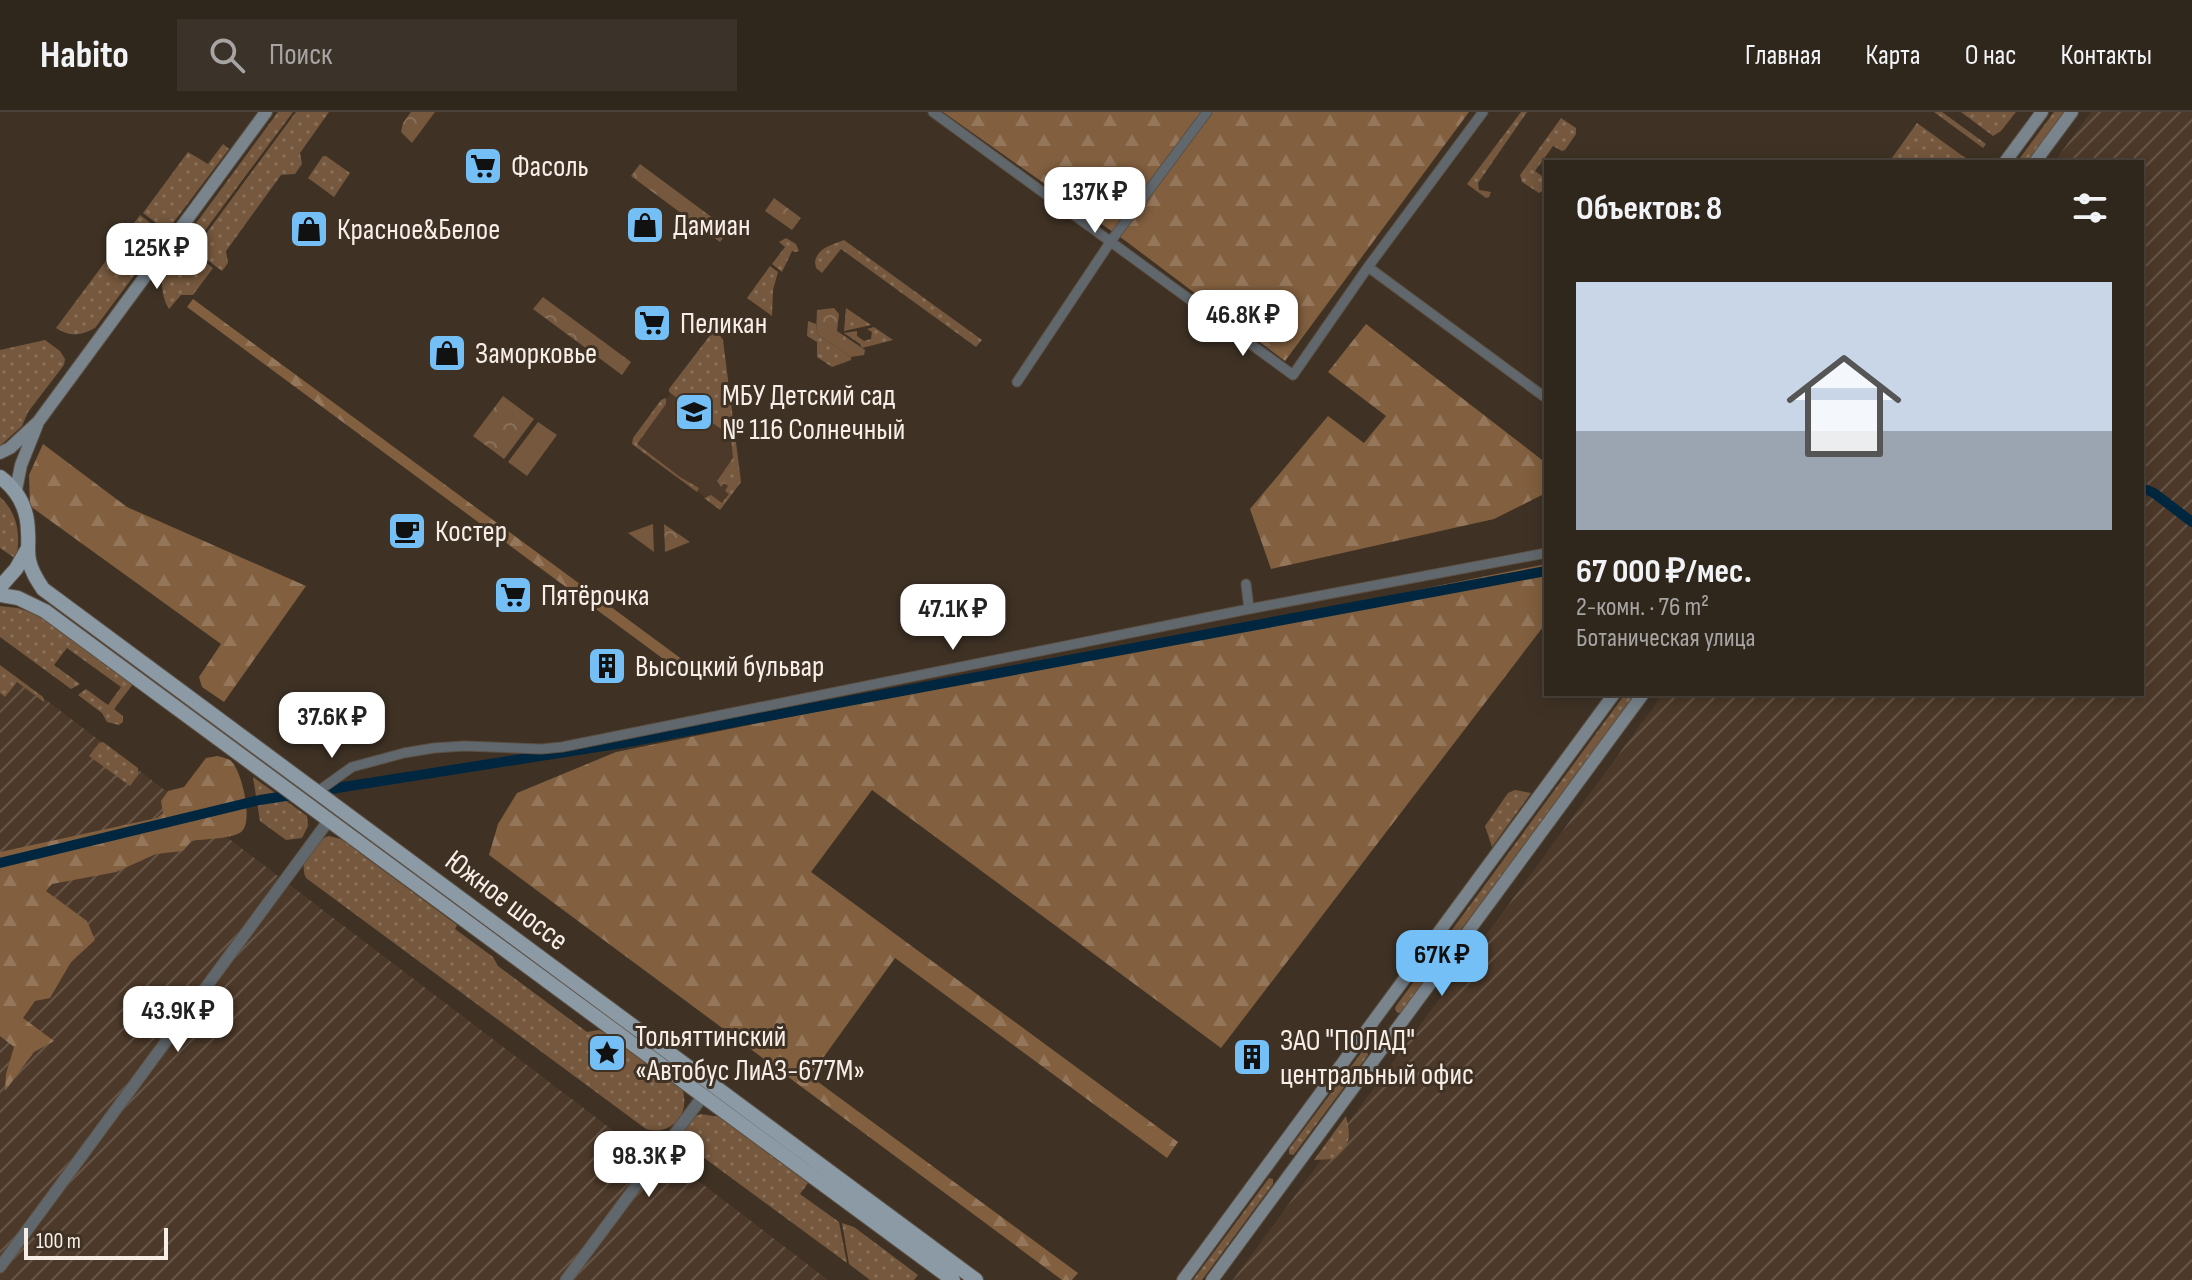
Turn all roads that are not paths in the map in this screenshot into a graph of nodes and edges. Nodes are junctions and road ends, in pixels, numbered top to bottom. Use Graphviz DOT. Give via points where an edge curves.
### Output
graph roads {
  1 [pos="266,112"];
  2 [pos="933,112"];
  3 [pos="1207,112"];
  4 [pos="1483,112"];
  5 [pos="2042,112"];
  6 [pos="2072,112"];
  7 [pos="2006,160"];
  8 [pos="2036,160"];
  9 [pos="1111,241"];
  10 [pos="1368,267"];
  11 [pos="1017,382"];
  12 [pos="1544,397"];
  13 [pos="38,422"];
  14 [pos="0,453"];
  15 [pos="0,477"];
  16 [pos="16,490"];
  17 [pos="28,547"];
  18 [pos="1544,553"];
  19 [pos="1246,584"];
  20 [pos="0,587"];
  21 [pos="0,595"];
  22 [pos="1249,609"];
  23 [pos="1613,696"];
  24 [pos="1642,696"];
  25 [pos="317,792"];
  26 [pos="329,820"];
  27 [pos="1370,1026"];
  28 [pos="1388,1040"];
  29 [pos="703,1096"];
  30 [pos="1274,1156"];
  31 [pos="1293,1170"];
  32 [pos="0,1267"];
  33 [pos="566,1280"];
  34 [pos="953,1280"];
  35 [pos="976,1280"];
  36 [pos="1183,1280"];
  37 [pos="1212,1280"];
  1 -- 13 [label="main road"];
  2 -- 9 [label="street"];
  3 -- 9 [label="street"];
  4 -- 10 [label="street"];
  5 -- 7 [label="main road"];
  6 -- 8 [label="main road"];
  9 -- 10 [label="street" via="1293,375"];
  9 -- 11 [label="street"];
  10 -- 12 [label="street"];
  13 -- 14 [label="main road"];
  13 -- 16 [label="main road"];
  15 -- 16 [label="main road"];
  16 -- 17 [label="main road, Южное шоссе" via="27,518"];
  17 -- 20 [label="main road"];
  17 -- 25 [label="main road, Южное шоссе" via="31,568 43,589"];
  18 -- 22 [label="street"];
  19 -- 22 [label="street"];
  21 -- 26 [label="main road, Южное шоссе" via="45,611"];
  22 -- 25 [label="street" via="562,747 464,746 404,753 352,767"];
  23 -- 27 [label="main road"];
  24 -- 28 [label="main road"];
  25 -- 35 [label="main road, Южное шоссе"];
  26 -- 29 [label="main road, Южное шоссе"];
  26 -- 32 [label="street"];
  27 -- 28 [label="main road"];
  27 -- 30 [label="main road"];
  28 -- 31 [label="main road"];
  29 -- 33 [label="street"];
  29 -- 34 [label="main road, Южное шоссе"];
  30 -- 31 [label="main road"];
  30 -- 36 [label="main road"];
  31 -- 37 [label="main road"];
}
